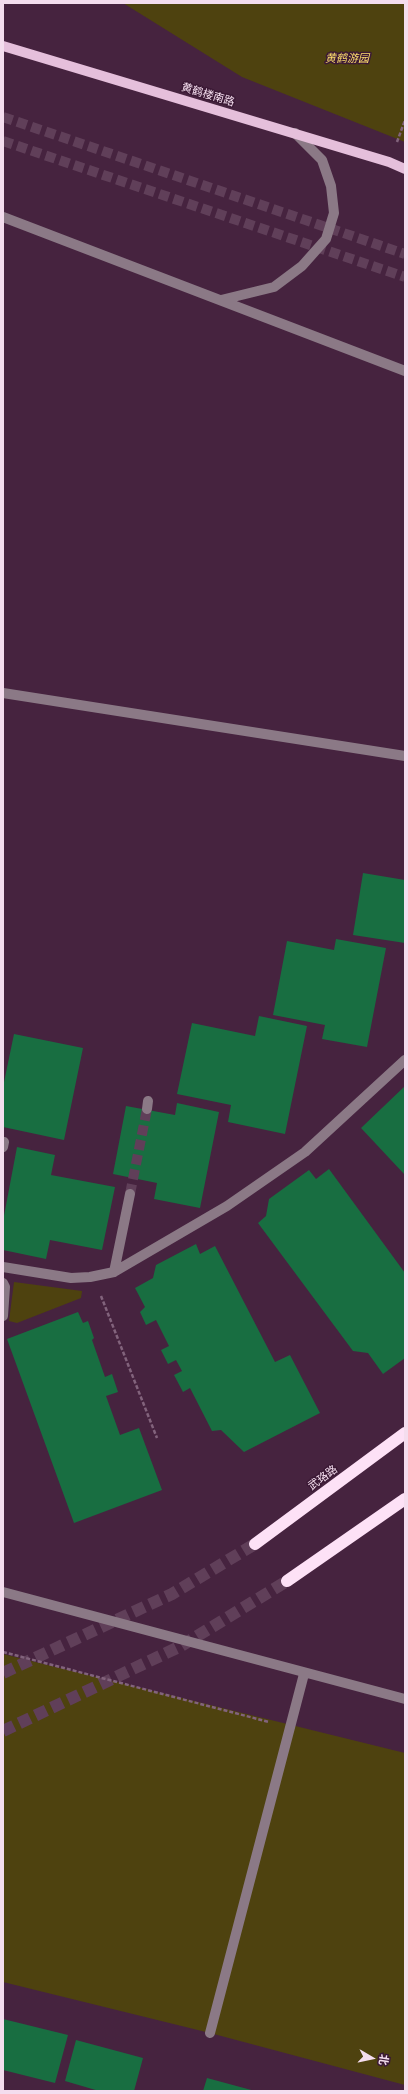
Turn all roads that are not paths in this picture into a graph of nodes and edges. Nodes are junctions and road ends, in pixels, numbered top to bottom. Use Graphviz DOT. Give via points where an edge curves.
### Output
graph roads {
  1 [pos="3,46"];
  2 [pos="295,134"];
  3 [pos="405,169"];
  4 [pos="3,217"];
  5 [pos="221,300"];
  6 [pos="405,371"];
  7 [pos="3,693"];
  8 [pos="405,756"];
  9 [pos="405,1060"];
  10 [pos="130,1194"];
  11 [pos="3,1266"];
  12 [pos="114,1272"];
  13 [pos="3,1283"];
  14 [pos="3,1316"];
  15 [pos="405,1433"];
  16 [pos="405,1499"];
  17 [pos="255,1544"];
  18 [pos="287,1581"];
  19 [pos="3,1592"];
  20 [pos="304,1674"];
  21 [pos="405,1699"];
  22 [pos="210,2033"];
  1 -- 2 [label="main road, 黄鹤楼南路"];
  2 -- 3 [label="main road, 黄鹤楼南路"];
  2 -- 5 [label="street" via="322,160 331,186 334,213 326,239 302,266 274,287"];
  4 -- 5 [label="street"];
  5 -- 6 [label="street"];
  7 -- 8 [label="street"];
  9 -- 12 [label="street" via="304,1152 227,1206"];
  10 -- 12 [label="street"];
  11 -- 12 [label="street" via="71,1278"];
  13 -- 14 [label="street"];
  15 -- 17 [label="highway, 武珞路"];
  16 -- 18 [label="highway"];
  19 -- 20 [label="street"];
  20 -- 21 [label="street"];
  20 -- 22 [label="street"];
}
